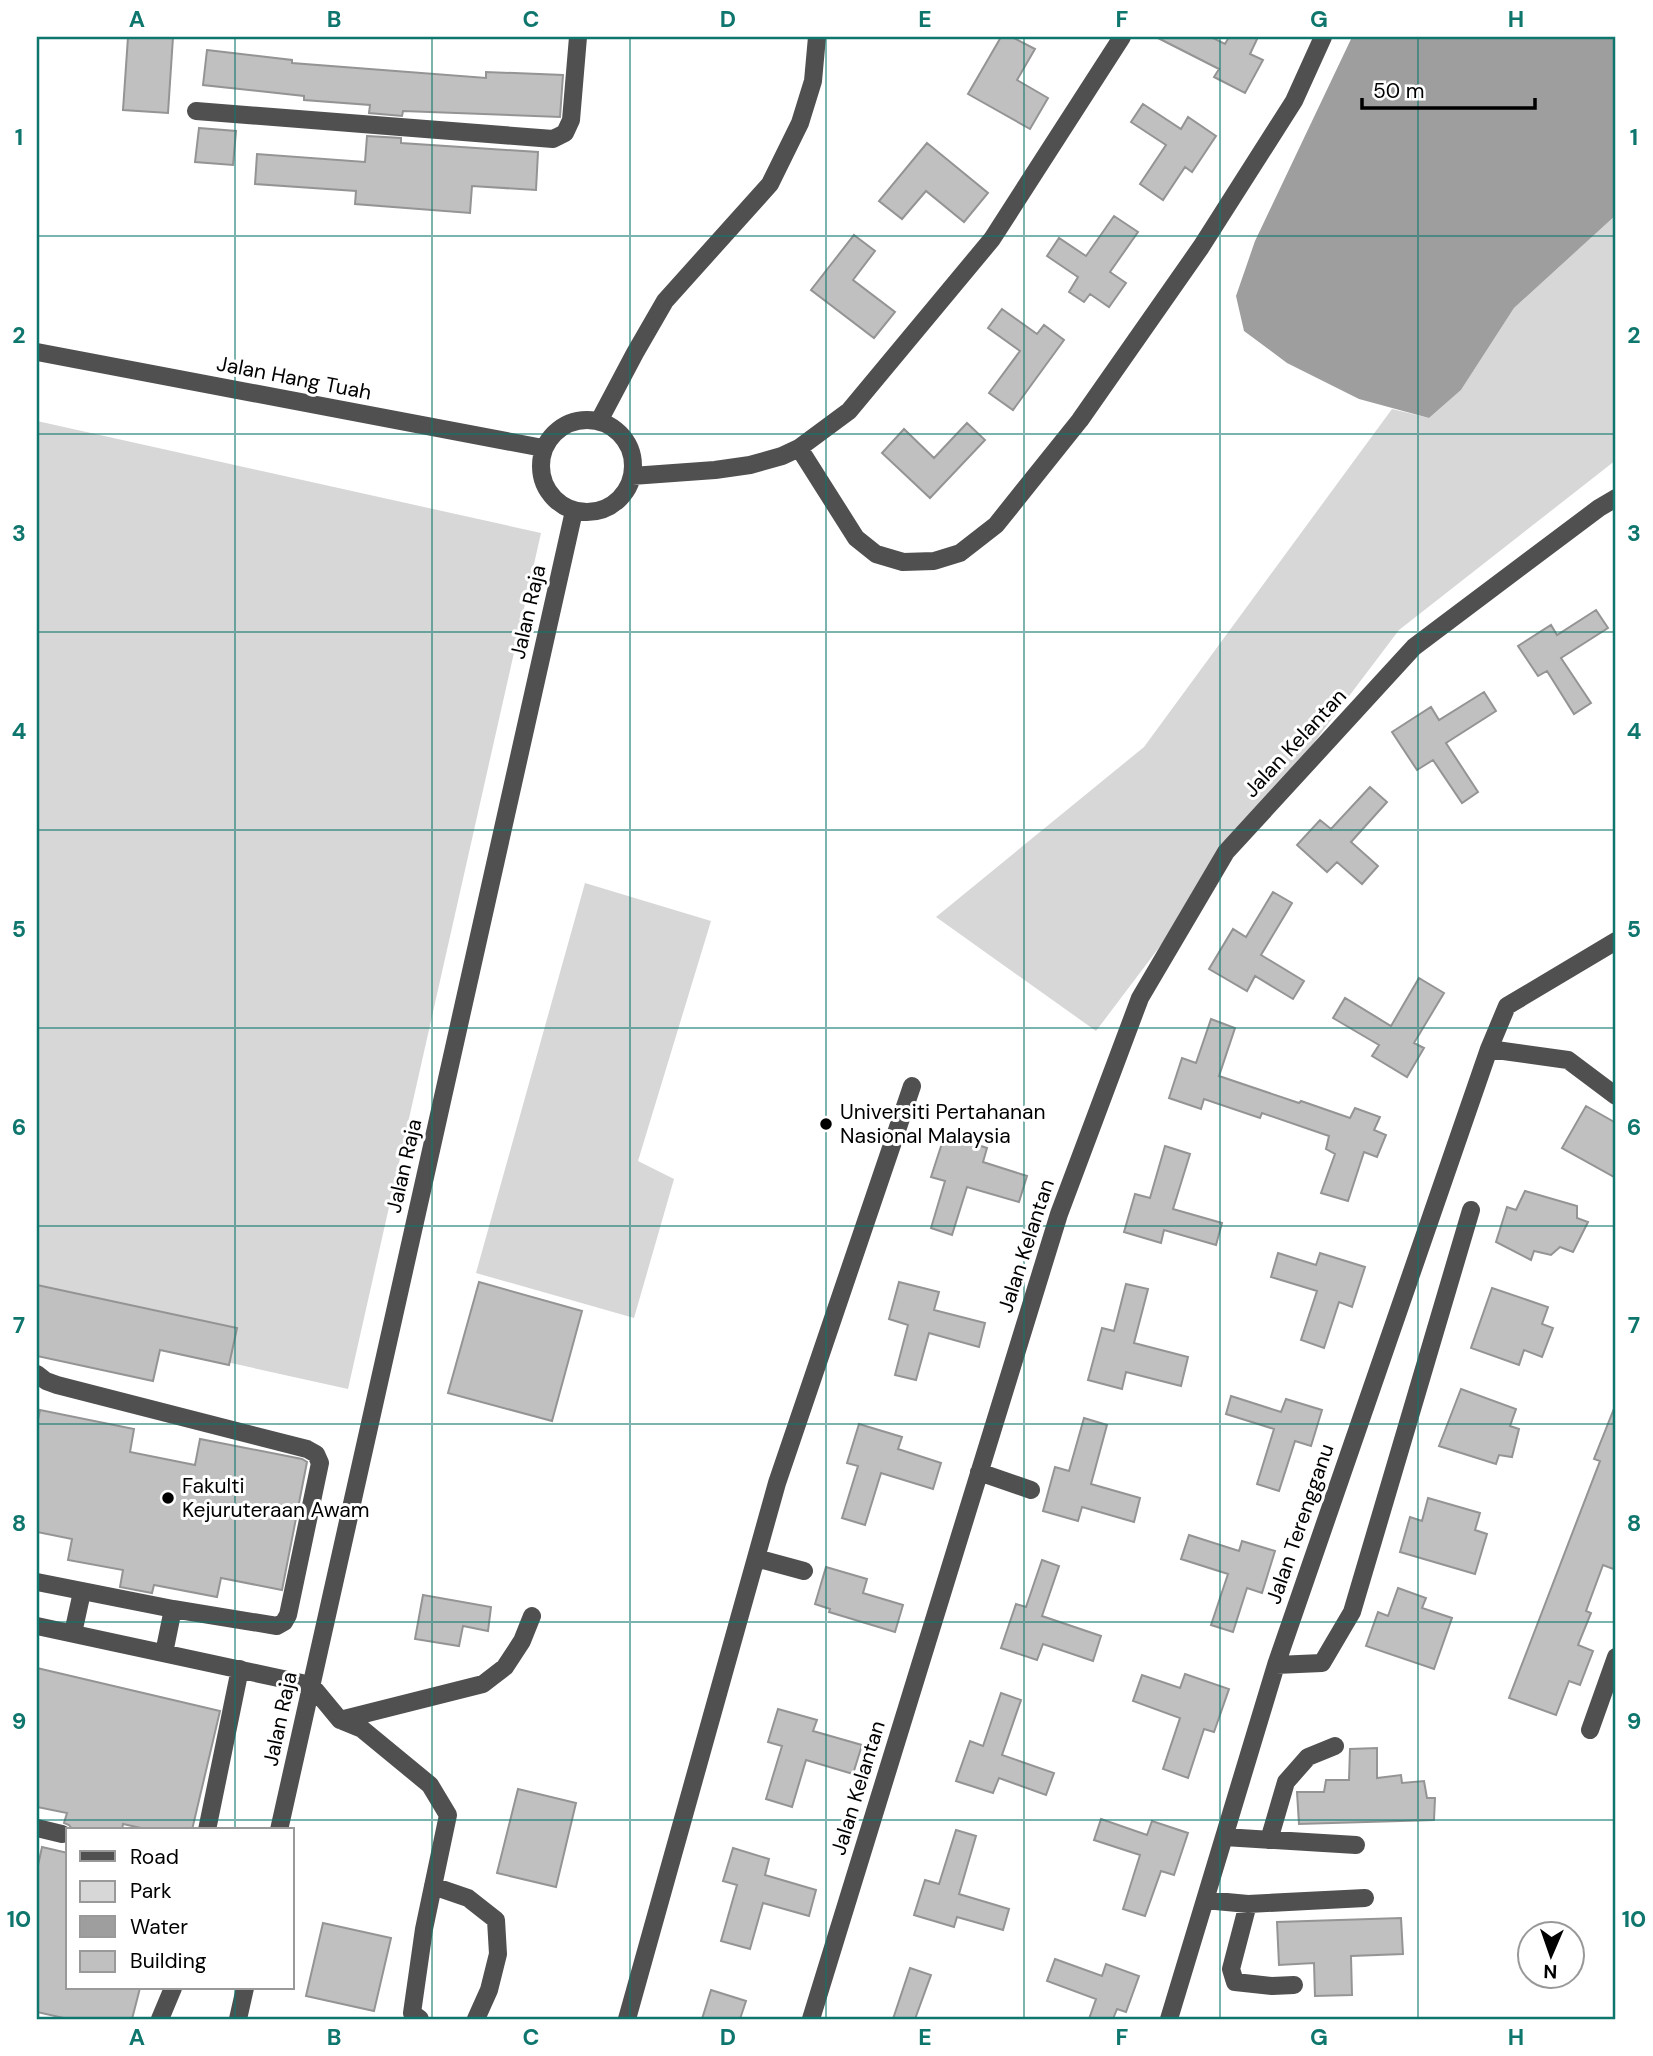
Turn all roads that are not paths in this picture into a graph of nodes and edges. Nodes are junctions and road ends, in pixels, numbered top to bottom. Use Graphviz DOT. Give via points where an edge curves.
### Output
graph roads {
  1 [pos="578,37"];
  2 [pos="817,37"];
  3 [pos="1122,37"];
  4 [pos="1323,37"];
  5 [pos="196,111"];
  6 [pos="37,352"];
  7 [pos="599,421"];
  8 [pos="799,448"];
  9 [pos="543,449"];
  10 [pos="632,476"];
  11 [pos="1616,498"];
  12 [pos="574,511"];
  13 [pos="1616,941"];
  14 [pos="1489,1049"];
  15 [pos="912,1086"];
  16 [pos="1616,1096"];
  17 [pos="1471,1210"];
  18 [pos="37,1374"];
  19 [pos="979,1472"];
  20 [pos="1031,1490"];
  21 [pos="756,1558"];
  22 [pos="804,1571"];
  23 [pos="37,1582"];
  24 [pos="82,1592"];
  25 [pos="173,1609"];
  26 [pos="532,1616"];
  27 [pos="37,1626"];
  28 [pos="73,1633"];
  29 [pos="163,1653"];
  30 [pos="1616,1657"];
  31 [pos="1276,1665"];
  32 [pos="240,1669"];
  33 [pos="311,1685"];
  34 [pos="340,1720"];
  35 [pos="1590,1730"];
  36 [pos="1335,1746"];
  37 [pos="37,1828"];
  38 [pos="207,1828"];
  39 [pos="279,1828"];
  40 [pos="62,1834"];
  41 [pos="1224,1837"];
  42 [pos="1269,1840"];
  43 [pos="1356,1845"];
  44 [pos="433,1886"];
  45 [pos="1364,1898"];
  46 [pos="1205,1900"];
  47 [pos="1248,1904"];
  48 [pos="1294,1984"];
  49 [pos="172,1990"];
  50 [pos="245,1990"];
  51 [pos="160,2019"];
  52 [pos="238,2019"];
  53 [pos="420,2019"];
  54 [pos="475,2019"];
  55 [pos="627,2019"];
  56 [pos="811,2019"];
  57 [pos="1170,2019"];
  1 -- 5 [label="street" via="571,120 565,134 553,139"];
  2 -- 7 [label="street" via="813,81 800,122 769,184 665,301"];
  3 -- 8 [label="street" via="992,239 849,411"];
  4 -- 8 [label="street" via="1294,101 1201,247 1080,420 996,525 960,553 934,561 903,562 876,554 856,538"];
  6 -- 9 [label="street, Jalan Hang Tuah"];
  7 -- 9 [label="street" via="566,425 552,434"];
  7 -- 10 [label="street" via="626,442"];
  8 -- 10 [label="street" via="750,465"];
  9 -- 12 [label="street" via="541,479 548,493"];
  10 -- 12 [label="street" via="617,502 589,513"];
  11 -- 19 [label="street, Jalan Kelantan" via="1414,647 1226,852 1140,998 1059,1214"];
  12 -- 33 [label="street, Jalan Raja"];
  13 -- 14 [label="street, Jalan Terengganu" via="1507,1006"];
  14 -- 16 [label="street" via="1569,1060"];
  14 -- 31 [label="street, Jalan Terengganu"];
  15 -- 21 [label="street" via="777,1483"];
  17 -- 31 [label="street" via="1352,1612 1322,1663"];
  18 -- 25 [label="street" via="57,1385 316,1454 320,1463 284,1622 277,1626"];
  19 -- 20 [label="street"];
  19 -- 56 [label="street, Jalan Kelantan"];
  21 -- 22 [label="street"];
  21 -- 55 [label="street"];
  23 -- 24 [label="street"];
  24 -- 25 [label="street"];
  24 -- 28 [label="street"];
  25 -- 29 [label="street"];
  26 -- 34 [label="street" via="505,1667 483,1684"];
  27 -- 28 [label="street"];
  28 -- 29 [label="street"];
  29 -- 32 [label="street"];
  30 -- 35 [label="street"];
  31 -- 41 [label="street, Jalan Terengganu"];
  32 -- 33 [label="street"];
  32 -- 38 [label="street"];
  33 -- 34 [label="street"];
  33 -- 39 [label="street, Jalan Raja"];
  34 -- 44 [label="street" via="362,1729 430,1785 448,1815"];
  36 -- 42 [label="street" via="1308,1757 1286,1782"];
  37 -- 40 [label="street"];
  41 -- 42 [label="street"];
  41 -- 46 [label="street, Jalan Terengganu"];
  42 -- 43 [label="street"];
  44 -- 53 [label="street" via="412,2013"];
  44 -- 54 [label="street" via="468,1898 496,1920 498,1954 489,1990"];
  45 -- 47 [label="street"];
  46 -- 47 [label="street"];
  46 -- 57 [label="street, Jalan Terengganu"];
  47 -- 48 [label="street" via="1231,1969 1235,1982"];
  49 -- 51 [label="street"];
  50 -- 52 [label="street"];
}
